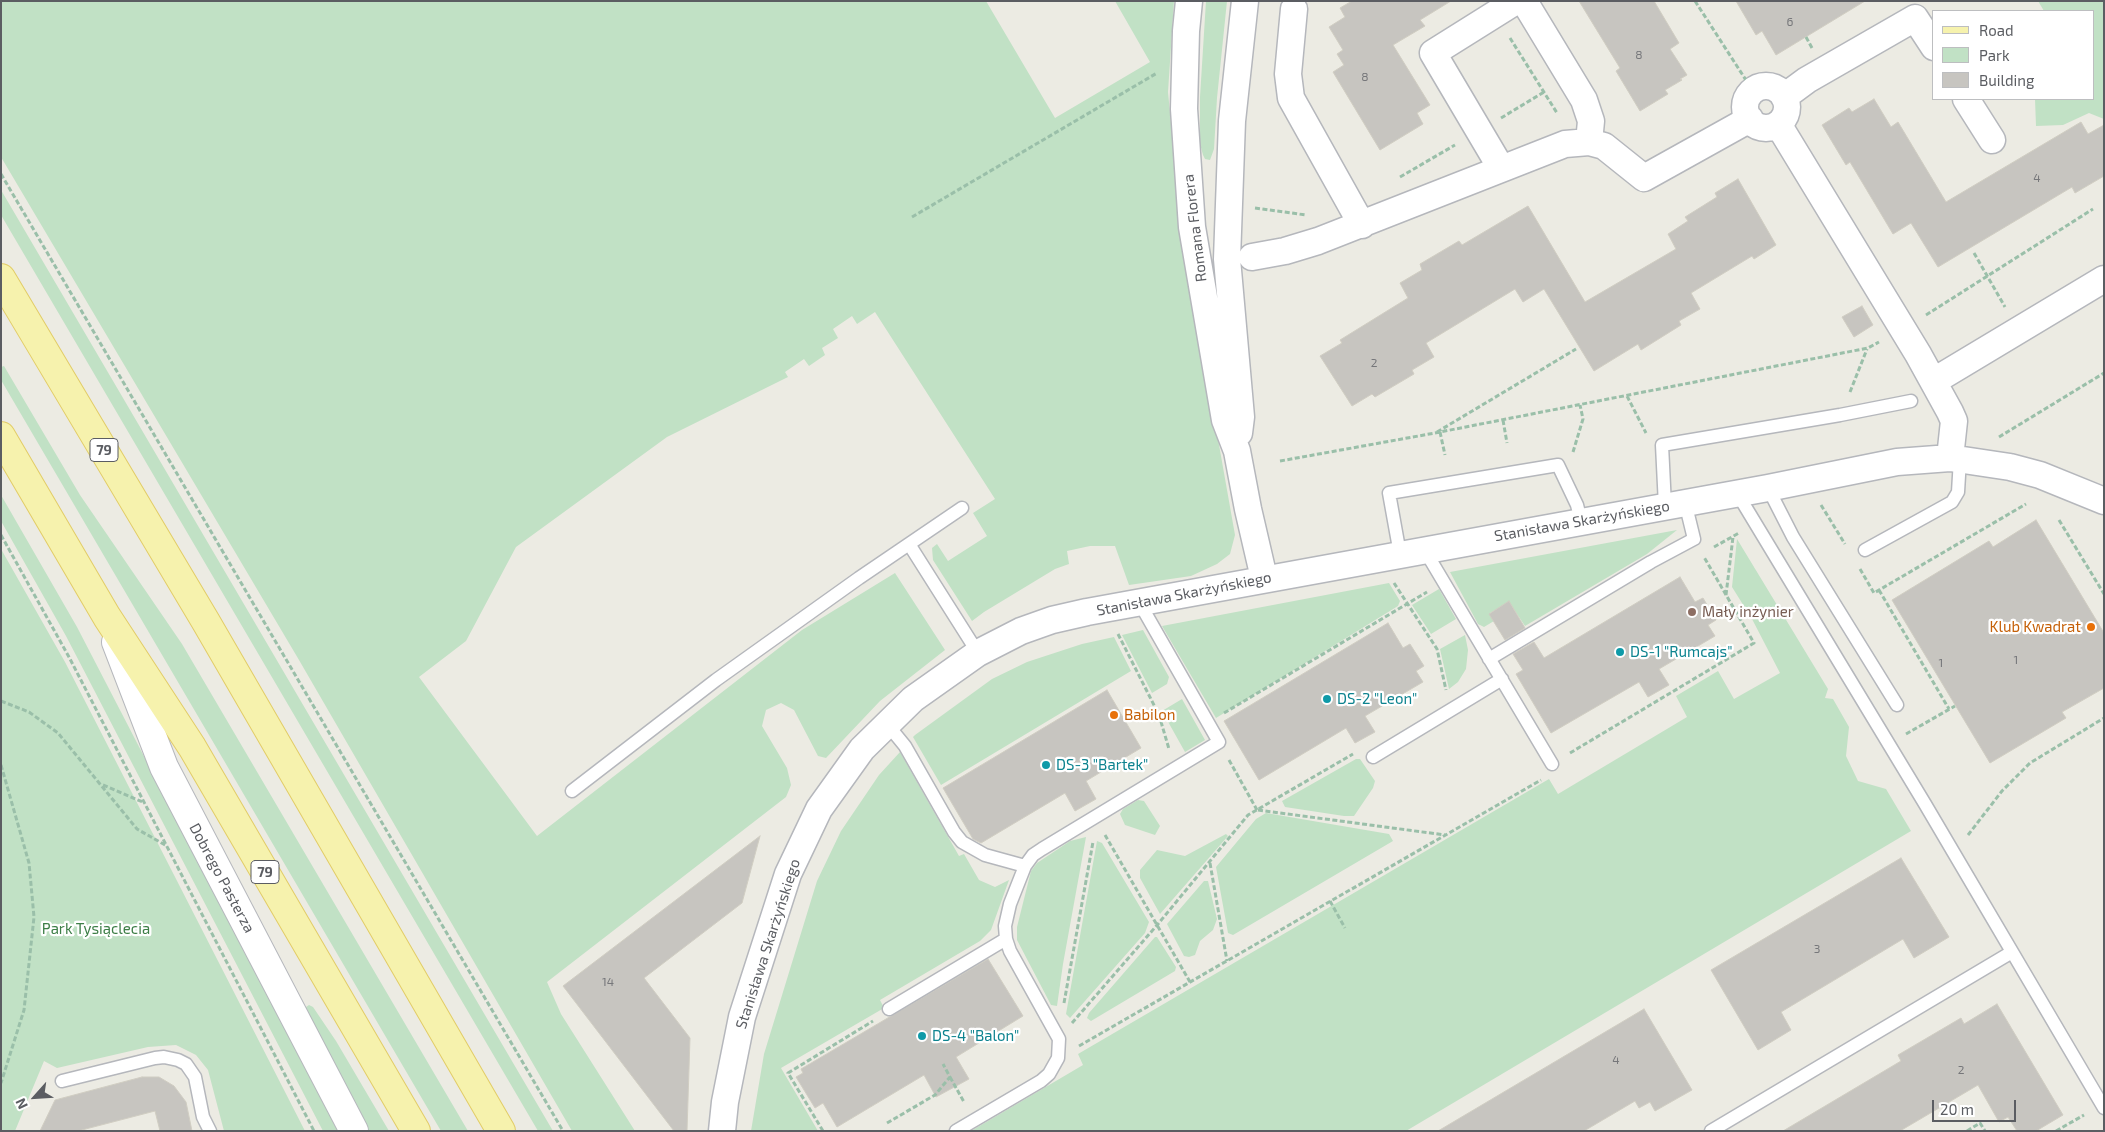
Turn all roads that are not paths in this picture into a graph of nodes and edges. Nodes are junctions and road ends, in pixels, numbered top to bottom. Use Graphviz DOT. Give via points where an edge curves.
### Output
graph roads {
  1 [pos="1189,1"];
  2 [pos="1245,1"];
  3 [pos="1524,1"];
  4 [pos="1506,8"];
  5 [pos="1294,9"];
  6 [pos="1932,45"];
  7 [pos="1784,97"];
  8 [pos="1967,100"];
  9 [pos="1750,119"];
  10 [pos="1778,124"];
  11 [pos="1992,140"];
  12 [pos="1582,142"];
  13 [pos="1501,168"];
  14 [pos="1357,215"];
  15 [pos="1220,259"];
  16 [pos="1,278"];
  17 [pos="2104,278"];
  18 [pos="1934,381"];
  19 [pos="1911,401"];
  20 [pos="1,436"];
  21 [pos="1955,459"];
  22 [pos="1768,488"];
  23 [pos="1737,493"];
  24 [pos="2104,501"];
  25 [pos="1675,504"];
  26 [pos="962,508"];
  27 [pos="1580,521"];
  28 [pos="909,544"];
  29 [pos="1865,550"];
  30 [pos="1412,552"];
  31 [pos="1264,578"];
  32 [pos="1140,602"];
  33 [pos="107,617"];
  34 [pos="978,653"];
  35 [pos="1489,659"];
  36 [pos="1502,679"];
  37 [pos="1897,705"];
  38 [pos="886,724"];
  39 [pos="1373,757"];
  40 [pos="1552,764"];
  41 [pos="572,792"];
  42 [pos="1025,866"];
  43 [pos="1006,939"];
  44 [pos="2012,952"];
  45 [pos="889,1009"];
  46 [pos="62,1081"];
  47 [pos="2102,1106"];
  48 [pos="210,1131"];
  49 [pos="354,1131"];
  50 [pos="416,1131"];
  51 [pos="501,1131"];
  52 [pos="722,1131"];
  53 [pos="956,1131"];
  54 [pos="1711,1131"];
  1 -- 15 [label="street, Romana Florera" via="1184,108 1192,227"];
  2 -- 15 [label="street, Romana Florera"];
  3 -- 12 [label="street" via="1584,100 1591,121"];
  4 -- 13 [label="street" via="1433,53"];
  5 -- 14 [label="street" via="1288,74 1290,98"];
  6 -- 7 [label="street" via="1915,18 1807,80"];
  7 -- 9 [label="street" via="1777,89 1767,86 1753,91 1746,104"];
  7 -- 10 [label="street" via="1786,112"];
  8 -- 11 [label="street"];
  9 -- 10 [label="street" via="1762,128"];
  9 -- 12 [label="street" via="1644,178 1604,146"];
  10 -- 18 [label="street"];
  12 -- 13 [label="street" via="1565,144"];
  13 -- 14 [label="street"];
  14 -- 15 [label="street" via="1301,246"];
  15 -- 31 [label="street, Romana Florera" via="1241,417 1237,451"];
  16 -- 51 [label="main road, 79" via="206,622"];
  17 -- 18 [label="street"];
  18 -- 21 [label="street" via="1954,421"];
  19 -- 25 [label="lane" via="1662,445"];
  20 -- 33 [label="main road, 79"];
  21 -- 22 [label="street, Stanisława Skarżyńskiego" via="1897,462"];
  21 -- 24 [label="street, Stanisława Skarżyńskiego" via="2040,474"];
  21 -- 29 [label="lane" via="1958,492 1952,502"];
  22 -- 23 [label="street, Stanisława Skarżyńskiego"];
  22 -- 37 [label="lane" via="1794,537"];
  23 -- 25 [label="street, Stanisława Skarżyńskiego"];
  23 -- 44 [label="lane"];
  25 -- 27 [label="street, Stanisława Skarżyńskiego"];
  25 -- 35 [label="lane" via="1694,539"];
  26 -- 28 [label="lane"];
  27 -- 30 [label="street, Stanisława Skarżyńskiego"];
  27 -- 30 [label="lane" via="1577,505 1558,465 1389,493"];
  28 -- 34 [label="lane"];
  28 -- 41 [label="lane" via="716,680"];
  30 -- 31 [label="street, Stanisława Skarżyńskiego"];
  30 -- 35 [label="lane" via="1445,582"];
  31 -- 32 [label="street, Stanisława Skarżyńskiego"];
  32 -- 34 [label="street, Stanisława Skarżyńskiego" via="1052,620 1021,631"];
  32 -- 42 [label="lane" via="1219,742 1042,849"];
  33 -- 49 [label="street, Dobrego Pasterza" via="164,767"];
  33 -- 50 [label="main road, 79" via="192,748"];
  34 -- 38 [label="street, Stanisława Skarżyńskiego" via="913,699"];
  35 -- 36 [label="lane"];
  36 -- 39 [label="lane"];
  36 -- 40 [label="lane"];
  38 -- 42 [label="lane" via="905,746 962,842 985,855"];
  38 -- 52 [label="street, Stanisława Skarżyńskiego" via="862,749 818,808 788,874 742,1017"];
  42 -- 43 [label="lane" via="1010,904"];
  43 -- 45 [label="lane"];
  43 -- 53 [label="lane" via="1058,1039 1058,1058 1041,1081"];
  44 -- 47 [label="lane"];
  44 -- 54 [label="lane"];
  46 -- 48 [label="lane" via="155,1058 178,1060 186,1064 195,1077 203,1117"];
}
